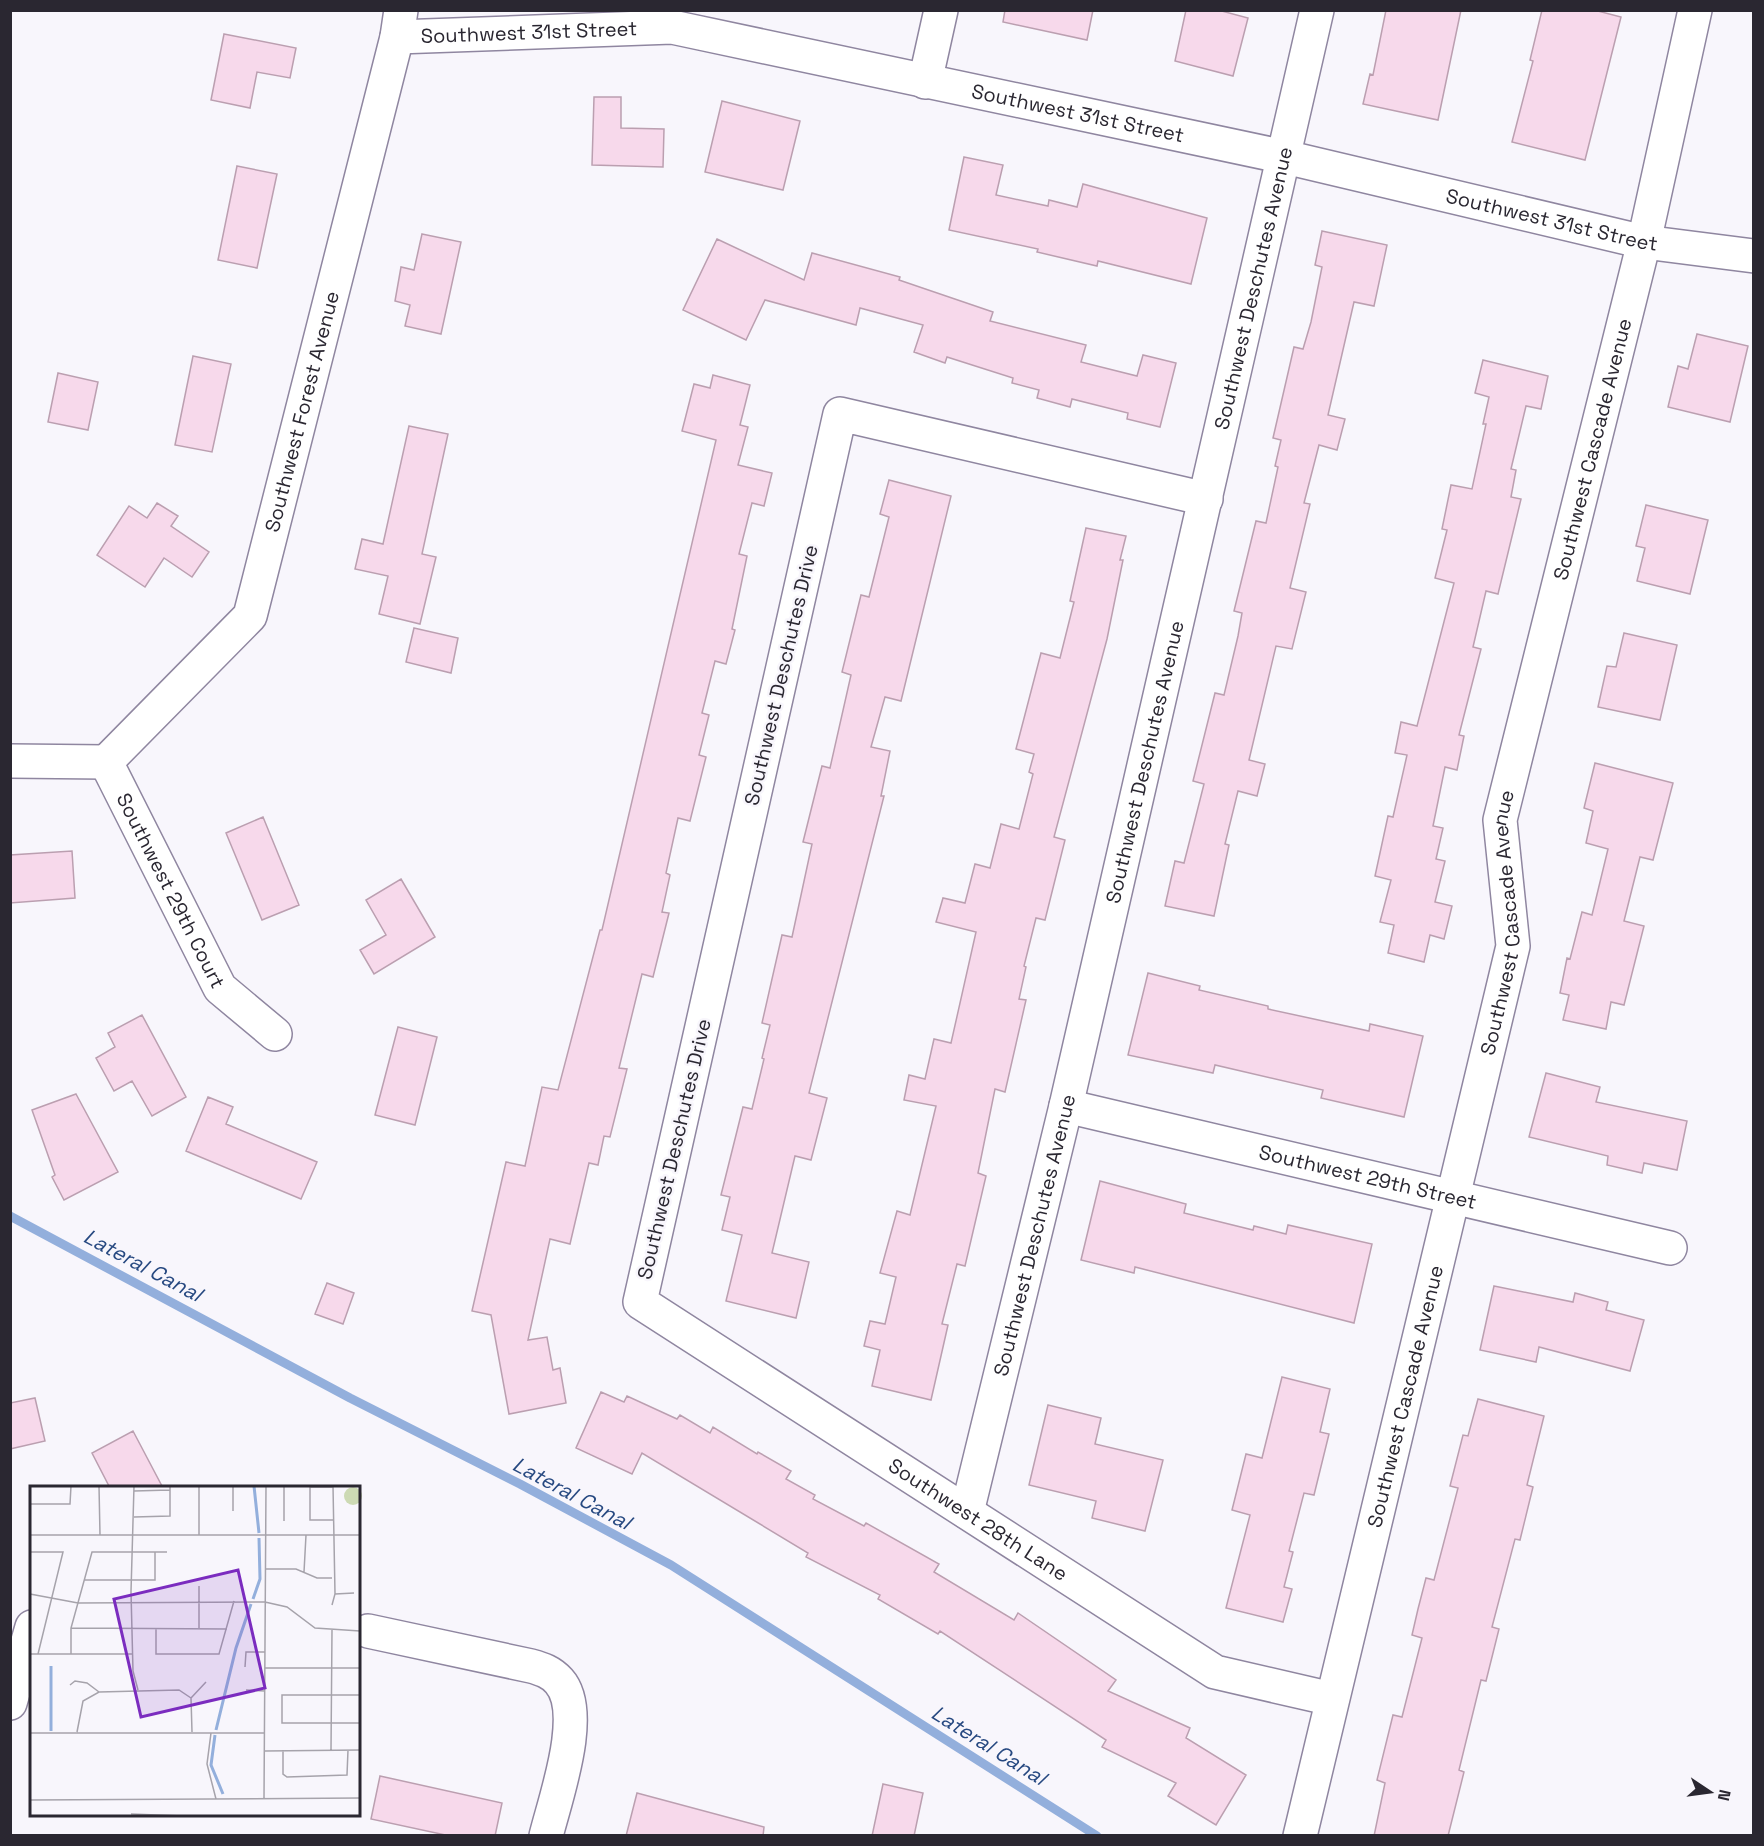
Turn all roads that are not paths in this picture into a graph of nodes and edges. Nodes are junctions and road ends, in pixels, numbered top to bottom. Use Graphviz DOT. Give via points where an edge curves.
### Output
graph roads {
  1 [pos="941,10"];
  2 [pos="1317,10"];
  3 [pos="1695,10"];
  4 [pos="399,23"];
  5 [pos="925,82"];
  6 [pos="1285,157"];
  7 [pos="1644,242"];
  8 [pos="1754,256"];
  9 [pos="1206,499"];
  10 [pos="10,760"];
  11 [pos="106,762"];
  12 [pos="275,1034"];
  13 [pos="1066,1106"];
  14 [pos="1453,1196"];
  15 [pos="1670,1248"];
  16 [pos="640,1302"];
  17 [pos="967,1512"];
  18 [pos="368,1631"];
  19 [pos="30,1634"];
  20 [pos="1332,1699"];
  21 [pos="10,1703"];
  22 [pos="546,1836"];
  23 [pos="1299,1836"];
  1 -- 5 [label="street"];
  2 -- 6 [label="street, Southwest Deschutes Avenue"];
  3 -- 7 [label="street, Southwest Cascade Avenue"];
  4 -- 5 [label="street, Southwest 31st Street" via="672,27"];
  4 -- 11 [label="street, Southwest Forest Avenue" via="250,616"];
  5 -- 6 [label="street, Southwest 31st Street"];
  6 -- 7 [label="street, Southwest 31st Street"];
  6 -- 9 [label="street, Southwest Deschutes Avenue"];
  7 -- 8 [label="street, Southwest 31st Street"];
  7 -- 14 [label="street, Southwest Cascade Avenue" via="1500,820 1514,946"];
  9 -- 13 [label="street, Southwest Deschutes Avenue"];
  9 -- 16 [label="street, Southwest Deschutes Drive" via="840,414"];
  10 -- 11 [label="street"];
  11 -- 12 [label="street, Southwest 29th Court" via="220,988"];
  13 -- 14 [label="street, Southwest 29th Street"];
  13 -- 17 [label="street, Southwest Deschutes Avenue"];
  14 -- 15 [label="street, Southwest 29th Street"];
  14 -- 20 [label="street, Southwest Cascade Avenue"];
  16 -- 17 [label="street, Southwest 28th Lane"];
  17 -- 20 [label="street, Southwest 28th Lane" via="1215,1672"];
  18 -- 22 [label="street" via="531,1666 550,1672 561,1683 569,1700 568,1743"];
  19 -- 21 [label="street"];
  20 -- 23 [label="street, Southwest Cascade Avenue"];
}
